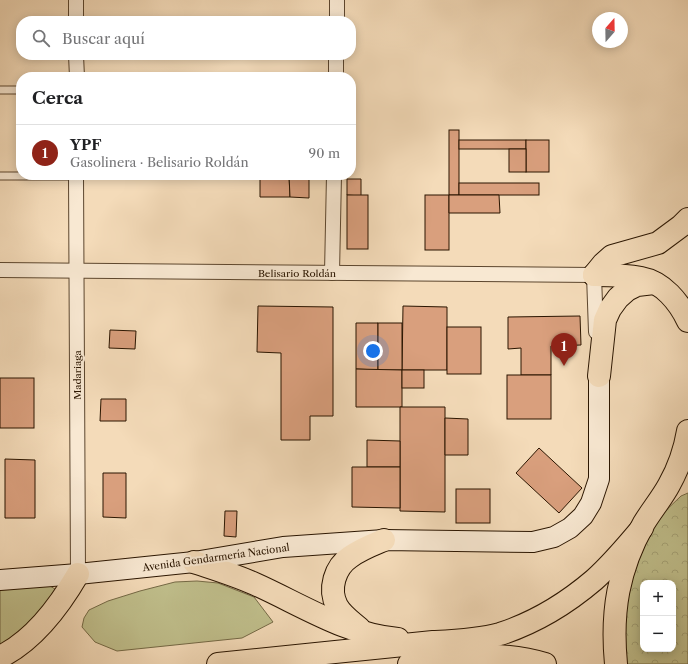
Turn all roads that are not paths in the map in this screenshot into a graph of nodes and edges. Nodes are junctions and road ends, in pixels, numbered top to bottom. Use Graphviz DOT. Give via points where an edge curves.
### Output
graph roads {
  1 [pos="76,0"];
  2 [pos="337,0"];
  3 [pos="76,16"];
  4 [pos="337,16"];
  5 [pos="76,60"];
  6 [pos="336,60"];
  7 [pos="77,72"];
  8 [pos="336,72"];
  9 [pos="0,90"];
  10 [pos="16,90"];
  11 [pos="0,176"];
  12 [pos="16,176"];
  13 [pos="76,180"];
  14 [pos="334,180"];
  15 [pos="688,219"];
  16 [pos="0,270"];
  17 [pos="76,271"];
  18 [pos="332,273"];
  19 [pos="594,274"];
  20 [pos="654,283"];
  21 [pos="688,321"];
  22 [pos="598,376"];
  23 [pos="688,431"];
  24 [pos="688,483"];
  25 [pos="654,508"];
  26 [pos="642,528"];
  27 [pos="384,540"];
  28 [pos="194,562"];
  29 [pos="78,574"];
  30 [pos="0,580"];
  31 [pos="365,632"];
  32 [pos="438,649"];
  33 [pos="0,657"];
  34 [pos="218,664"];
  35 [pos="277,664"];
  36 [pos="409,664"];
  37 [pos="545,664"];
  38 [pos="616,664"];
  1 -- 3 [label="street"];
  2 -- 4 [label="street"];
  5 -- 7 [label="street"];
  6 -- 8 [label="street"];
  9 -- 10 [label="lane"];
  11 -- 12 [label="lane"];
  13 -- 17 [label="street, Madariaga"];
  14 -- 18 [label="street"];
  15 -- 19 [label="highway" via="658,243 612,256"];
  16 -- 17 [label="street, Belisario Roldán"];
  17 -- 18 [label="street, Belisario Roldán"];
  17 -- 29 [label="street, Madariaga"];
  18 -- 19 [label="street, Belisario Roldán"];
  19 -- 20 [label="highway" via="633,276"];
  19 -- 22 [label="street"];
  20 -- 21 [label="highway" via="678,304"];
  20 -- 22 [label="highway" via="636,285 627,290 610,309 605,320"];
  22 -- 27 [label="main road, Avenida Gendarmería Nacional" via="599,479 591,503 583,516 570,528 554,537 533,542"];
  23 -- 25 [label="highway" via="677,468 669,486"];
  24 -- 25 [label="highway" via="675,488"];
  25 -- 26 [label="highway"];
  26 -- 32 [label="highway" via="595,579 554,609 499,634 462,640"];
  26 -- 38 [label="highway" via="624,565 617,595 614,646"];
  27 -- 28 [label="main road, Avenida Gendarmería Nacional" via="283,547"];
  27 -- 31 [label="highway" via="349,557 333,580 333,595 337,606"];
  28 -- 29 [label="main road, Avenida Gendarmería Nacional"];
  28 -- 31 [label="highway" via="255,584 316,615"];
  29 -- 30 [label="main road, Avenida Gendarmería Nacional"];
  29 -- 33 [label="highway" via="63,599 29,637 13,651"];
  31 -- 32 [label="highway"];
  32 -- 34 [label="highway"];
  32 -- 35 [label="highway"];
  32 -- 36 [label="highway"];
  32 -- 37 [label="highway" via="471,655 506,656"];
}
